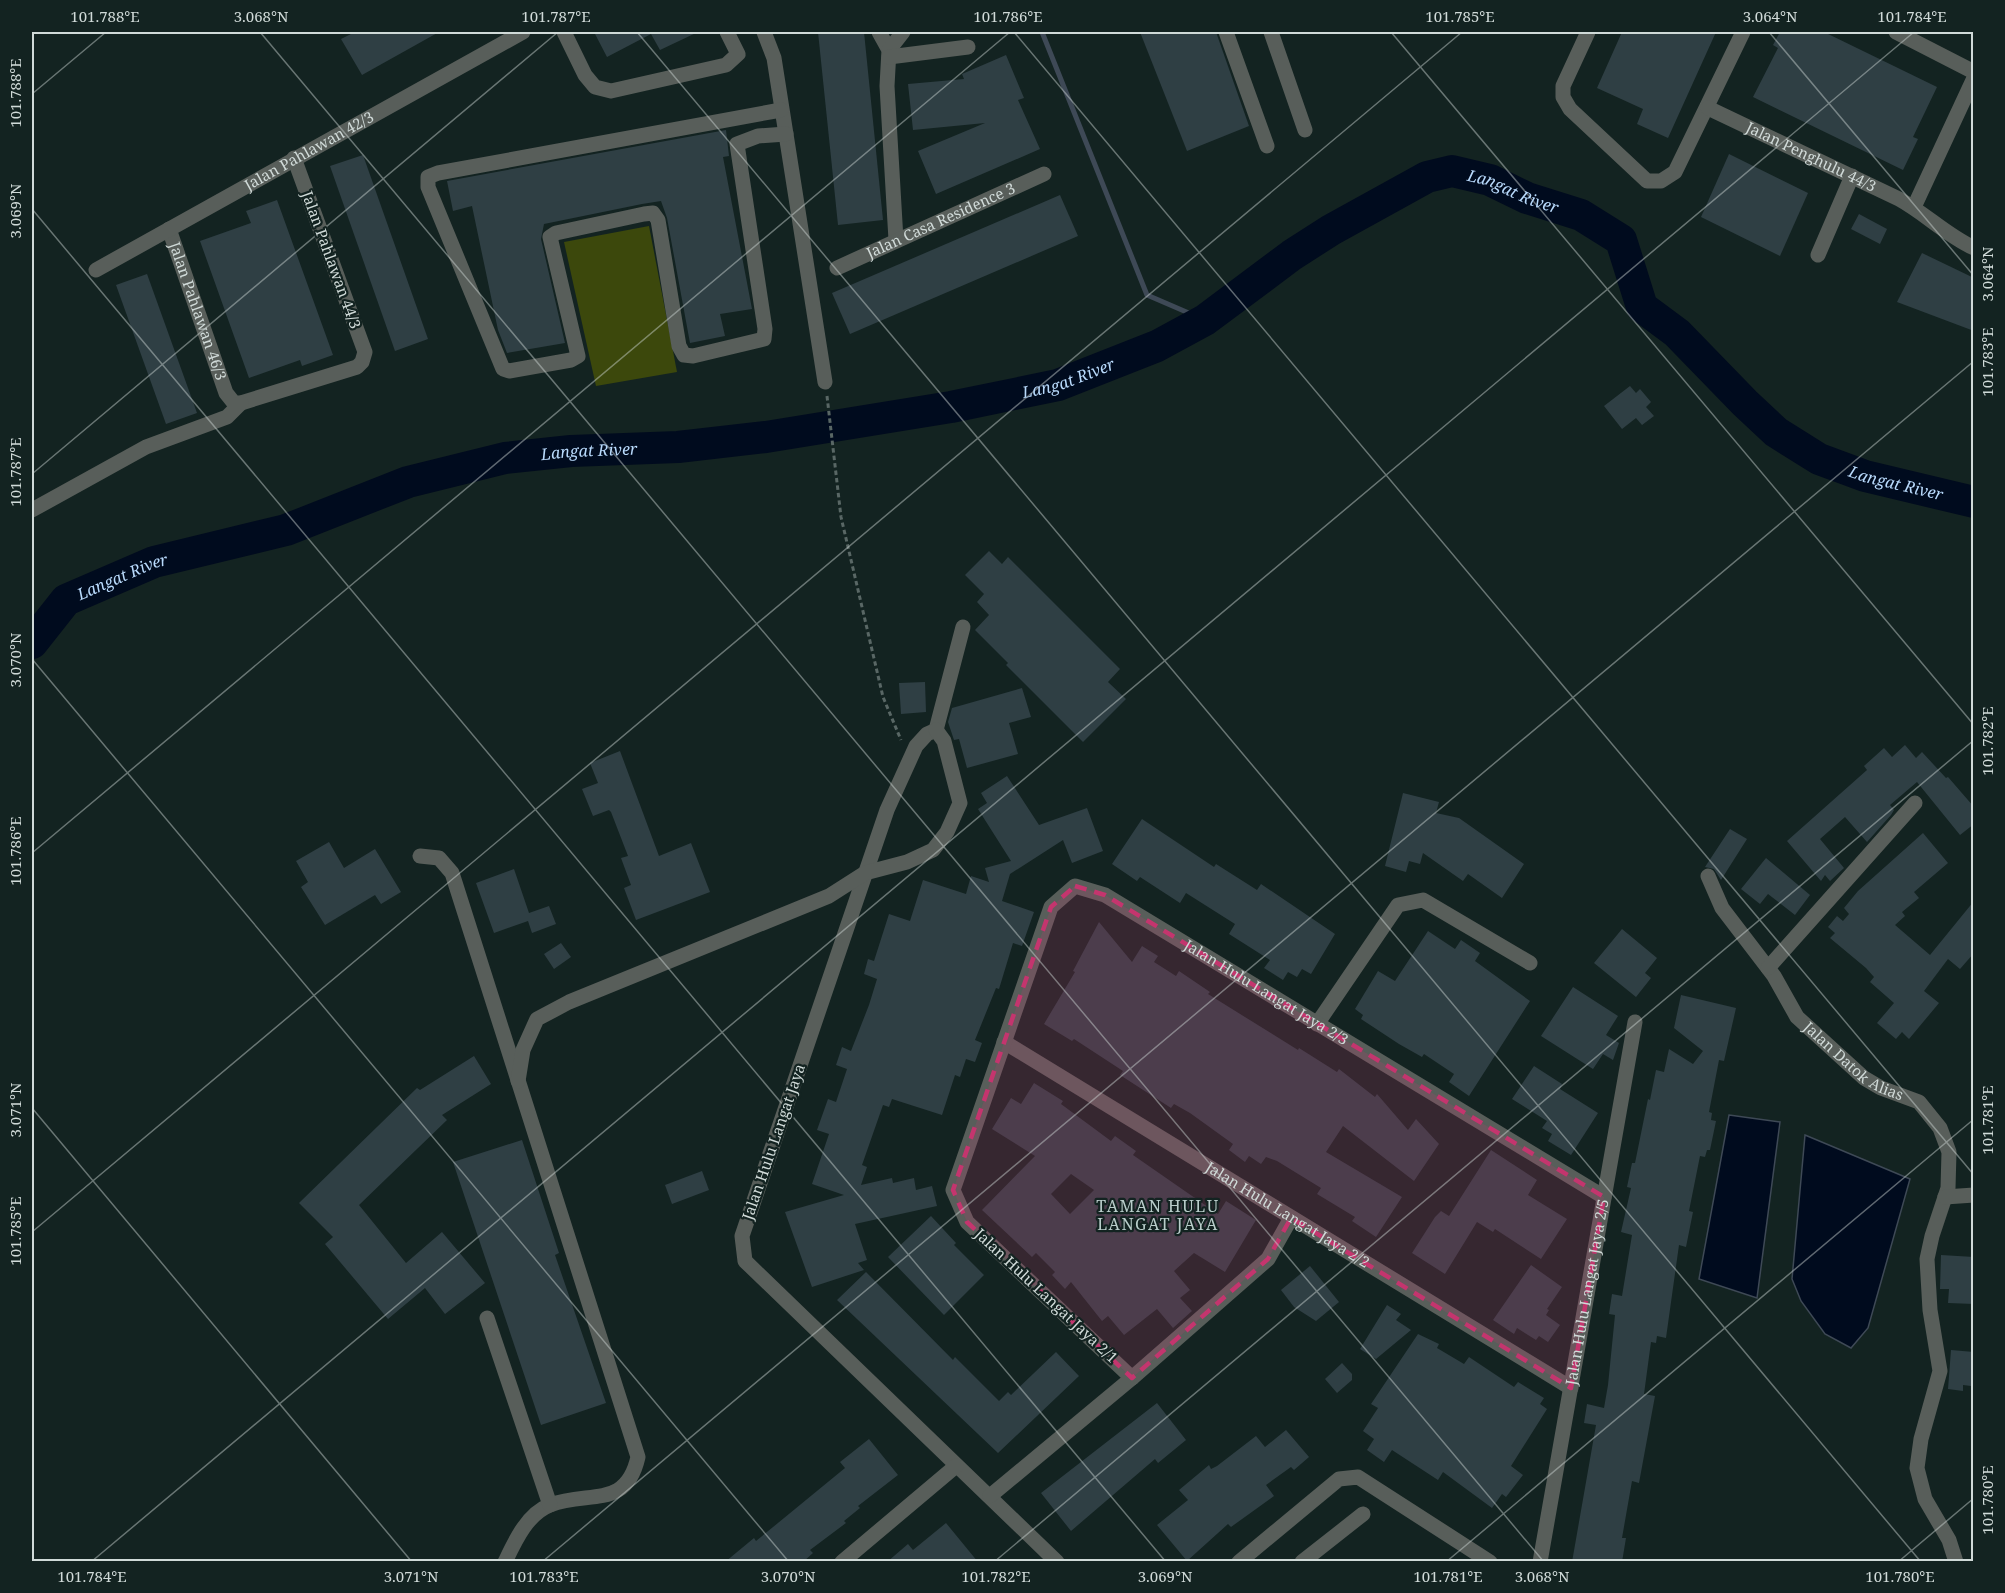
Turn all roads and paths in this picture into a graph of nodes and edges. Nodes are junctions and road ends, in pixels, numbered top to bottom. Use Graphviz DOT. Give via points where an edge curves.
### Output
graph roads {
  1 [pos="523,32"];
  2 [pos="564,32"];
  3 [pos="727,32"];
  4 [pos="764,32"];
  5 [pos="879,32"];
  6 [pos="903,32"];
  7 [pos="1226,32"];
  8 [pos="1271,32"];
  9 [pos="1588,32"];
  10 [pos="1743,32"];
  11 [pos="1896,32"];
  12 [pos="968,47"];
  13 [pos="889,54"];
  14 [pos="1974,72"];
  15 [pos="1974,78"];
  16 [pos="1708,108"];
  17 [pos="781,110"];
  18 [pos="1305,130"];
  19 [pos="786,134"];
  20 [pos="1267,146"];
  21 [pos="294,158"];
  22 [pos="1044,174"];
  23 [pos="1852,176"];
  24 [pos="1914,207"];
  25 [pos="169,229"];
  26 [pos="896,240"];
  27 [pos="1974,248"];
  28 [pos="1818,255"];
  29 [pos="837,268"];
  30 [pos="96,270"];
  31 [pos="825,382"];
  32 [pos="241,403"];
  33 [pos="32,510"];
  34 [pos="963,627"];
  35 [pos="936,730"];
  36 [pos="909,758"];
  37 [pos="1915,803"];
  38 [pos="420,856"];
  39 [pos="865,873"];
  40 [pos="1708,876"];
  41 [pos="1530,963"];
  42 [pos="1768,968"];
  43 [pos="1635,1022"];
  44 [pos="1317,1024"];
  45 [pos="1004,1042"];
  46 [pos="518,1084"];
  47 [pos="1974,1195"];
  48 [pos="1604,1197"];
  49 [pos="1945,1197"];
  50 [pos="1291,1218"];
  51 [pos="487,1318"];
  52 [pos="1132,1378"];
  53 [pos="1570,1388"];
  54 [pos="956,1466"];
  55 [pos="990,1496"];
  56 [pos="550,1505"];
  57 [pos="1363,1514"];
  58 [pos="505,1562"];
  59 [pos="842,1562"];
  60 [pos="1057,1562"];
  61 [pos="1239,1562"];
  62 [pos="1302,1562"];
  63 [pos="1490,1562"];
  64 [pos="1540,1562"];
  65 [pos="1956,1562"];
  1 -- 21 [label="street, Jalan Pahlawan 42/3"];
  2 -- 3 [label="street" via="585,75 595,87 611,91 726,65 738,54"];
  4 -- 17 [label="street" via="774,58"];
  5 -- 13 [label="street"];
  6 -- 13 [label="street"];
  7 -- 20 [label="street"];
  8 -- 18 [label="street"];
  9 -- 16 [label="street" via="1563,86 1563,98 1647,181 1661,181 1675,172"];
  10 -- 16 [label="street"];
  11 -- 14 [label="street"];
  12 -- 13 [label="street"];
  13 -- 26 [label="street" via="887,86"];
  15 -- 24 [label="street"];
  16 -- 23 [label="street, Jalan Penghulu 44/3"];
  17 -- 19 [label="street"];
  17 -- 19 [label="street" via="428,177 428,187 503,369 550,364 578,356 550,237 644,214 653,213 658,220 679,346 684,355 764,339 737,144 758,136"];
  19 -- 31 [label="street"];
  21 -- 25 [label="street, Jalan Pahlawan 42/3"];
  21 -- 32 [label="street, Jalan Pahlawan 44/3" via="365,352 357,367"];
  22 -- 26 [label="street, Jalan Casa Residence 3"];
  23 -- 24 [label="street, Jalan Penghulu 44/3"];
  23 -- 28 [label="street"];
  24 -- 27 [label="street, Jalan Penghulu 44/3" via="1949,236"];
  25 -- 30 [label="street, Jalan Pahlawan 42/3"];
  25 -- 32 [label="street, Jalan Pahlawan 46/3" via="226,393 234,403"];
  26 -- 29 [label="street, Jalan Casa Residence 3"];
  31 -- 36 [label="path" via="842,517 883,697"];
  32 -- 33 [label="street" via="227,417 146,447"];
  34 -- 35 [label="street"];
  35 -- 36 [label="street, Jalan Hulu Langat Jaya" via="922,738"];
  35 -- 39 [label="street" via="944,741 960,803 947,832 933,850 907,862"];
  36 -- 39 [label="street, Jalan Hulu Langat Jaya"];
  37 -- 42 [label="street"];
  38 -- 46 [label="street" via="439,858 452,873"];
  39 -- 46 [label="street" via="829,896 568,1002 537,1019 523,1050"];
  39 -- 54 [label="street, Jalan Hulu Langat Jaya" via="742,1236 745,1261"];
  40 -- 42 [label="street, Jalan Datok Alias" via="1722,908"];
  41 -- 44 [label="street" via="1423,900 1398,905"];
  42 -- 49 [label="street, Jalan Datok Alias" via="1797,1017 1816,1035 1864,1078 1919,1102 1940,1128 1949,1152"];
  43 -- 48 [label="street, Jalan Hulu Langat Jaya 2/5"];
  44 -- 45 [label="street, Jalan Hulu Langat Jaya 2/3" via="1105,895 1075,886 1051,907"];
  44 -- 48 [label="street, Jalan Hulu Langat Jaya 2/3"];
  45 -- 50 [label="street, Jalan Hulu Langat Jaya 2/2"];
  45 -- 52 [label="street, Jalan Hulu Langat Jaya 2/1" via="953,1190 968,1222"];
  46 -- 56 [label="street" via="638,1457 634,1477 625,1486 609,1494"];
  47 -- 49 [label="street"];
  48 -- 53 [label="street, Jalan Hulu Langat Jaya 2/5"];
  49 -- 65 [label="street, Jalan Datok Alias" via="1928,1259 1930,1310 1940,1371 1917,1468 1925,1499 1949,1539"];
  50 -- 52 [label="street" via="1268,1259"];
  50 -- 53 [label="street, Jalan Hulu Langat Jaya 2/2"];
  51 -- 56 [label="street"];
  52 -- 55 [label="street"];
  53 -- 64 [label="street, Jalan Hulu Langat Jaya 2/5"];
  54 -- 55 [label="street, Jalan Hulu Langat Jaya"];
  54 -- 59 [label="street"];
  55 -- 60 [label="street, Jalan Hulu Langat Jaya"];
  56 -- 58 [label="street" via="519,1534"];
  57 -- 62 [label="street"];
  61 -- 63 [label="street" via="1339,1479 1358,1477"];
}
